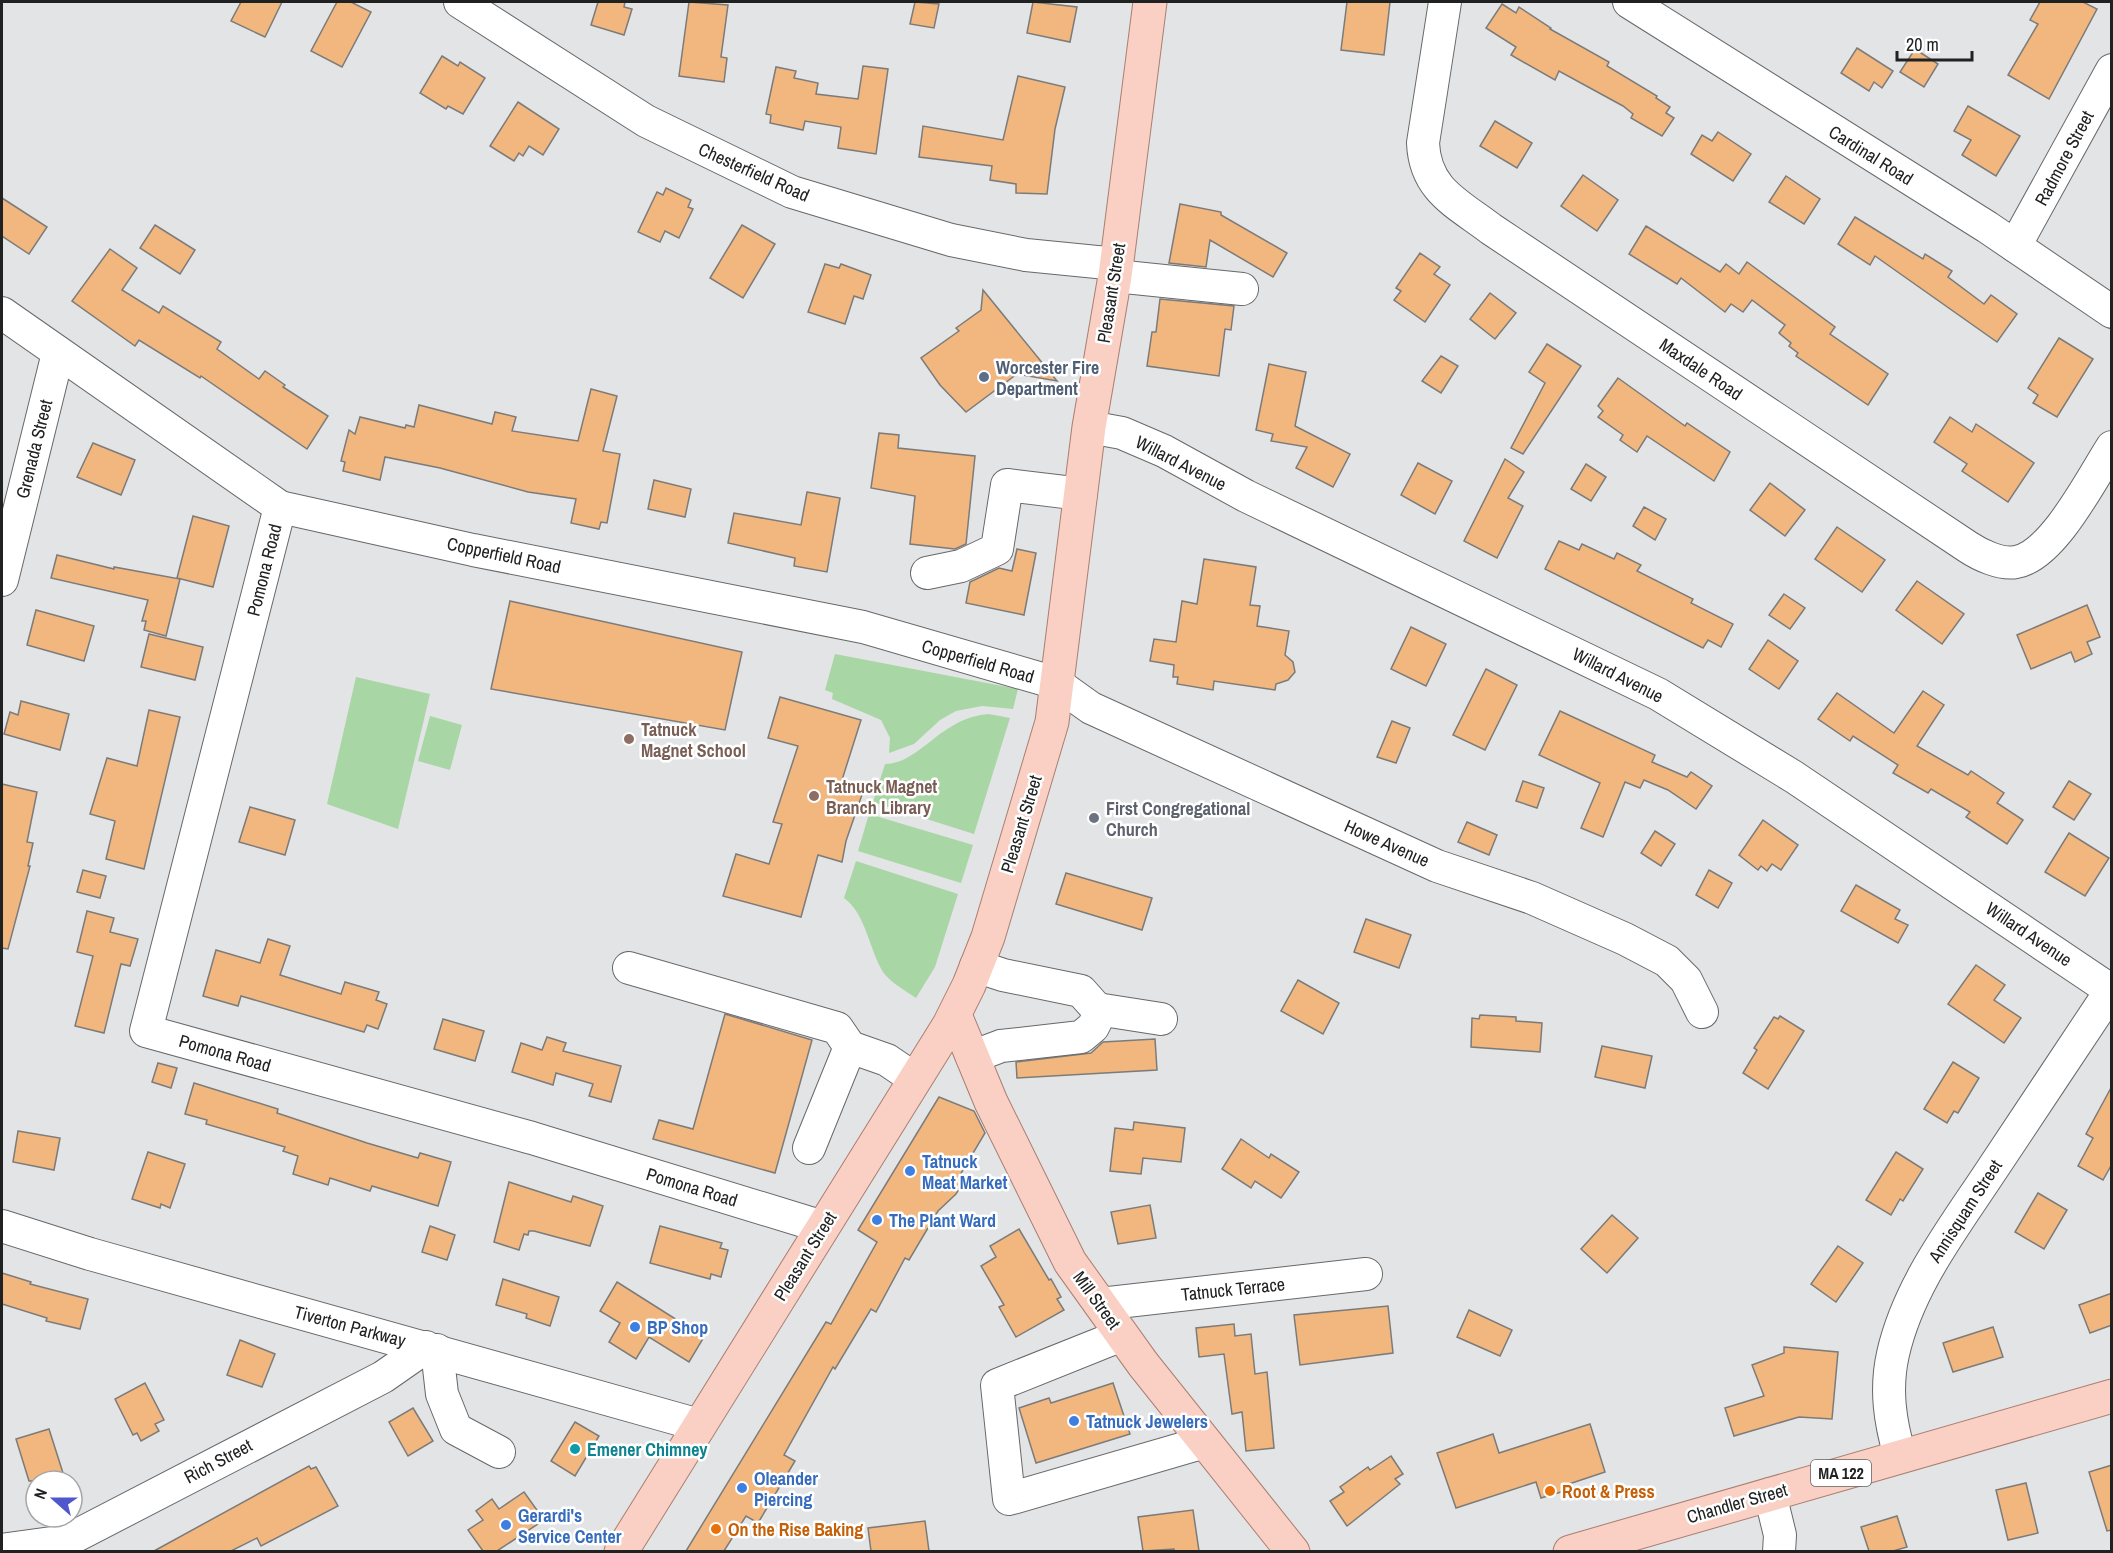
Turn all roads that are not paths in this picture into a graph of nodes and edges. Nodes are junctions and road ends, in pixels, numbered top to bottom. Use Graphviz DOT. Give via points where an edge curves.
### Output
graph roads {
  1 [pos="460,2"];
  2 [pos="1150,2"];
  3 [pos="1444,2"];
  4 [pos="1629,2"];
  5 [pos="2112,70"];
  6 [pos="2015,246"];
  7 [pos="1116,270"];
  8 [pos="1242,289"];
  9 [pos="2112,312"];
  10 [pos="2,313"];
  11 [pos="58,353"];
  12 [pos="1089,428"];
  13 [pos="2109,456"];
  14 [pos="1081,494"];
  15 [pos="280,507"];
  16 [pos="927,573"];
  17 [pos="2,580"];
  18 [pos="1056,683"];
  19 [pos="976,966"];
  20 [pos="629,968"];
  21 [pos="2111,990"];
  22 [pos="1097,1008"];
  23 [pos="1702,1012"];
  24 [pos="955,1015"];
  25 [pos="1161,1019"];
  26 [pos="850,1047"];
  27 [pos="972,1057"];
  28 [pos="915,1079"];
  29 [pos="809,1148"];
  30 [pos="2,1226"];
  31 [pos="822,1227"];
  32 [pos="1366,1274"];
  33 [pos="1100,1304"];
  34 [pos="1122,1335"];
  35 [pos="431,1349"];
  36 [pos="2112,1396"];
  37 [pos="699,1425"];
  38 [pos="1205,1442"];
  39 [pos="499,1452"];
  40 [pos="1900,1456"];
  41 [pos="1770,1494"];
  42 [pos="1639,1542"];
  43 [pos="2,1551"];
  44 [pos="621,1551"];
  45 [pos="1293,1551"];
  46 [pos="1570,1551"];
  47 [pos="1779,1551"];
  1 -- 7 [label="street, Chesterfield Road" via="646,121 792,192 951,240"];
  2 -- 7 [label="main road, Pleasant Street"];
  3 -- 13 [label="street, Maxdale Road" via="1423,143 1424,165 1438,189 1491,229 1986,556 2013,563 2042,547"];
  4 -- 6 [label="street, Cardinal Road"];
  5 -- 6 [label="street, Radmore Street"];
  6 -- 9 [label="street, Cardinal Road"];
  7 -- 8 [label="street, Chesterfield Road"];
  7 -- 12 [label="main road, Pleasant Street"];
  10 -- 11 [label="street, Copperfield Road"];
  11 -- 15 [label="street, Copperfield Road"];
  11 -- 17 [label="street, Grenada Street"];
  12 -- 14 [label="main road, Pleasant Street"];
  12 -- 21 [label="street, Willard Avenue" via="1122,433 1164,451 1246,496 1658,694 1794,777"];
  14 -- 16 [label="street" via="1007,485 997,549 961,566"];
  14 -- 18 [label="main road, Pleasant Street"];
  15 -- 18 [label="street, Copperfield Road" via="474,550 863,627"];
  15 -- 31 [label="street, Pomona Road" via="146,1030 532,1138"];
  18 -- 19 [label="main road, Pleasant Street" via="1047,741"];
  18 -- 23 [label="street, Howe Avenue" via="1091,708 1341,823 1437,866 1532,898 1625,939 1667,961 1686,980"];
  19 -- 22 [label="street" via="1081,991"];
  19 -- 24 [label="main road, Pleasant Street"];
  20 -- 26 [label="street" via="837,1029"];
  21 -- 40 [label="street, Annisquam Street" via="1940,1248 1913,1298 1893,1353 1888,1382 1889,1410"];
  22 -- 25 [label="street"];
  22 -- 27 [label="street" via="1093,1028 1081,1037 1001,1046"];
  24 -- 27 [label="main road, Mill Street"];
  24 -- 28 [label="main road, Pleasant Street"];
  26 -- 28 [label="street" via="887,1060"];
  26 -- 29 [label="street"];
  27 -- 33 [label="main road, Mill Street" via="1070,1262"];
  28 -- 31 [label="main road, Pleasant Street"];
  30 -- 35 [label="street, Tiverton Parkway"];
  31 -- 37 [label="main road, Pleasant Street"];
  32 -- 33 [label="street, Tatnuck Terrace"];
  33 -- 34 [label="main road, Mill Street"];
  34 -- 38 [label="main road, Mill Street"];
  34 -- 38 [label="street" via="997,1385 1009,1499"];
  35 -- 37 [label="street, Tiverton Parkway"];
  35 -- 39 [label="street" via="456,1429"];
  35 -- 43 [label="street, Rich Street" via="66,1541"];
  36 -- 40 [label="main road, Chandler Street / MA 122"];
  37 -- 44 [label="main road, Pleasant Street"];
  38 -- 45 [label="main road, Mill Street"];
  40 -- 41 [label="main road, Chandler Street / MA 122"];
  41 -- 42 [label="main road, Chandler Street / MA 122"];
  41 -- 47 [label="street" via="1780,1535"];
  42 -- 46 [label="main road, Chandler Street / MA 122"];
}
